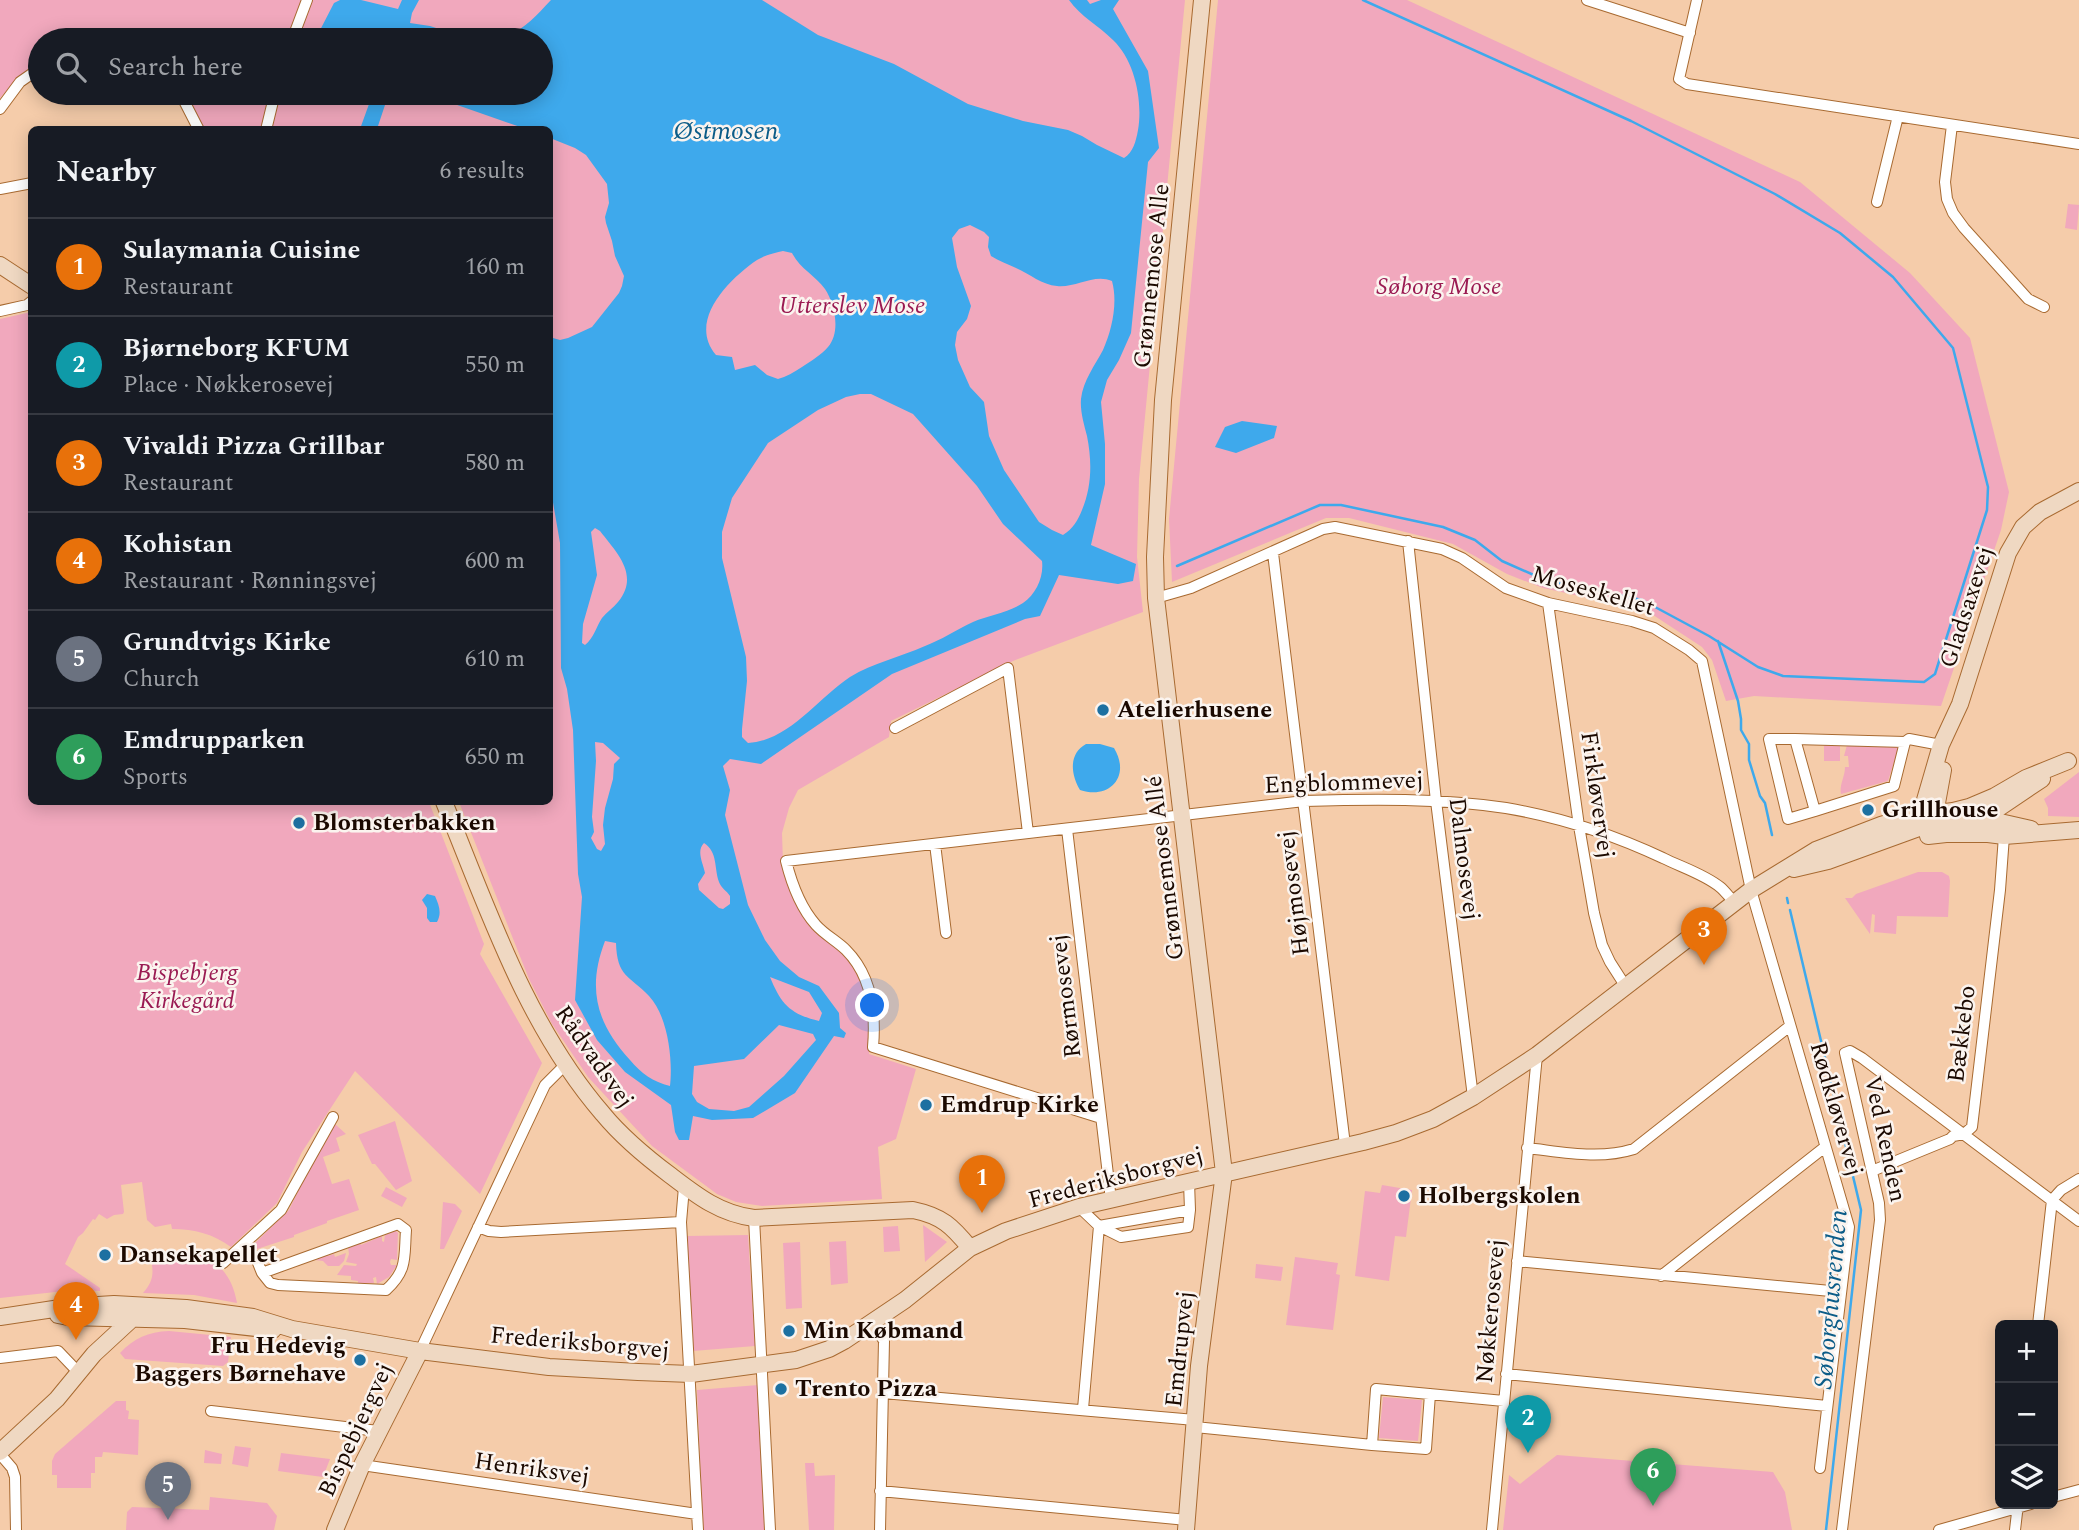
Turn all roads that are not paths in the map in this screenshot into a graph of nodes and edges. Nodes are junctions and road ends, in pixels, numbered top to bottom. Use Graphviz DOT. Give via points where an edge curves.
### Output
graph roads {
  1 [pos="307,0"];
  2 [pos="1202,0"];
  3 [pos="1587,0"];
  4 [pos="1697,0"];
  5 [pos="296,28"];
  6 [pos="1690,33"];
  7 [pos="28,76"];
  8 [pos="186,105"];
  9 [pos="272,105"];
  10 [pos="0,109"];
  11 [pos="1898,116"];
  12 [pos="1952,125"];
  13 [pos="197,126"];
  14 [pos="267,126"];
  15 [pos="2079,144"];
  16 [pos="28,184"];
  17 [pos="0,190"];
  18 [pos="1877,202"];
  19 [pos="0,265"];
  20 [pos="28,283"];
  21 [pos="28,304"];
  22 [pos="2044,307"];
  23 [pos="0,311"];
  24 [pos="2079,491"];
  25 [pos="1408,541"];
  26 [pos="1273,553"];
  27 [pos="1154,557"];
  28 [pos="1156,598"];
  29 [pos="1548,603"];
  30 [pos="1702,661"];
  31 [pos="1951,727"];
  32 [pos="895,728"];
  33 [pos="1795,738"];
  34 [pos="1905,742"];
  35 [pos="1941,745"];
  36 [pos="2074,758"];
  37 [pos="1304,801"];
  38 [pos="1436,802"];
  39 [pos="445,805"];
  40 [pos="1815,811"];
  41 [pos="1182,816"];
  42 [pos="1954,817"];
  43 [pos="1931,819"];
  44 [pos="1579,826"];
  45 [pos="2019,827"];
  46 [pos="1067,829"];
  47 [pos="1992,829"];
  48 [pos="2079,831"];
  49 [pos="1028,833"];
  50 [pos="2051,833"];
  51 [pos="935,844"];
  52 [pos="1839,857"];
  53 [pos="1782,872"];
  54 [pos="1751,890"];
  55 [pos="1734,902"];
  56 [pos="946,933"];
  57 [pos="1626,987"];
  58 [pos="1790,1026"];
  59 [pos="1536,1055"];
  60 [pos="565,1065"];
  61 [pos="1473,1097"];
  62 [pos="332,1117"];
  63 [pos="1101,1118"];
  64 [pos="1964,1134"];
  65 [pos="1345,1145"];
  66 [pos="1825,1147"];
  67 [pos="1527,1148"];
  68 [pos="1872,1171"];
  69 [pos="1224,1173"];
  70 [pos="2079,1179"];
  71 [pos="1189,1182"];
  72 [pos="684,1187"];
  73 [pos="1111,1199"];
  74 [pos="2052,1200"];
  75 [pos="1079,1207"];
  76 [pos="1190,1210"];
  77 [pos="754,1218"];
  78 [pos="2079,1221"];
  79 [pos="681,1223"];
  80 [pos="1099,1226"];
  81 [pos="478,1227"];
  82 [pos="244,1245"];
  83 [pos="970,1248"];
  84 [pos="1517,1261"];
  85 [pos="223,1263"];
  86 [pos="262,1273"];
  87 [pos="1661,1276"];
  88 [pos="1841,1292"];
  89 [pos="168,1307"];
  90 [pos="42,1312"];
  91 [pos="0,1317"];
  92 [pos="109,1318"];
  93 [pos="132,1318"];
  94 [pos="2039,1320"];
  95 [pos="873,1322"];
  96 [pos="292,1329"];
  97 [pos="420,1351"];
  98 [pos="94,1354"];
  99 [pos="0,1359"];
  100 [pos="762,1365"];
  101 [pos="80,1374"];
  102 [pos="691,1374"];
  103 [pos="1506,1374"];
  104 [pos="883,1393"];
  105 [pos="1430,1394"];
  106 [pos="1504,1401"];
  107 [pos="1827,1406"];
  108 [pos="1083,1409"];
  109 [pos="211,1411"];
  110 [pos="1195,1424"];
  111 [pos="378,1431"];
  112 [pos="1372,1446"];
  113 [pos="0,1453"];
  114 [pos="362,1465"];
  115 [pos="1820,1468"];
  116 [pos="2079,1490"];
  117 [pos="880,1491"];
  118 [pos="2058,1496"];
  119 [pos="2008,1509"];
  120 [pos="2018,1509"];
  121 [pos="697,1514"];
  122 [pos="1186,1525"];
  123 [pos="16,1530"];
  124 [pos="335,1530"];
  125 [pos="698,1530"];
  126 [pos="770,1530"];
  127 [pos="880,1530"];
  128 [pos="1492,1530"];
  129 [pos="1842,1530"];
  130 [pos="1939,1530"];
  131 [pos="2015,1530"];
  1 -- 5 [label="street"];
  2 -- 27 [label="street, Grønnemose Alle" via="1163,400"];
  3 -- 6 [label="street"];
  4 -- 6 [label="street"];
  6 -- 11 [label="street" via="1679,79 1687,85"];
  7 -- 10 [label="street"];
  8 -- 13 [label="street"];
  9 -- 14 [label="street"];
  11 -- 12 [label="street"];
  11 -- 18 [label="street"];
  12 -- 15 [label="street"];
  12 -- 22 [label="street" via="1945,182 1953,212 2028,299"];
  16 -- 17 [label="street"];
  19 -- 20 [label="street"];
  21 -- 23 [label="street"];
  24 -- 31 [label="street, Gladsaxevej" via="2040,512 2014,540"];
  25 -- 26 [label="street, Moseskellet" via="1335,527"];
  25 -- 29 [label="street, Moseskellet" via="1442,549 1506,588"];
  25 -- 38 [label="street, Dalmosevej"];
  26 -- 28 [label="street, Moseskellet"];
  26 -- 37 [label="street, Højmosevej"];
  27 -- 28 [label="street, Grønnemose Allé"];
  28 -- 41 [label="street, Grønnemose Allé"];
  29 -- 30 [label="street, Moseskellet" via="1654,628"];
  29 -- 44 [label="street, Firkløvervej"];
  30 -- 54 [label="street, Rødkløvervej"];
  31 -- 35 [label="street, Gladsaxevej"];
  31 -- 43 [label="street, Gladsaxevej"];
  32 -- 49 [label="street" via="1007,668"];
  33 -- 34 [label="street"];
  33 -- 40 [label="street"];
  33 -- 40 [label="street" via="1769,739 1788,820"];
  34 -- 35 [label="street"];
  34 -- 40 [label="street" via="1894,786"];
  35 -- 43 [label="street, Gladsaxevej" via="1925,800"];
  36 -- 42 [label="street, Frederiksborgvej"];
  36 -- 47 [label="street" via="2007,804"];
  37 -- 38 [label="street, Engblommevej"];
  37 -- 41 [label="street, Engblommevej"];
  37 -- 65 [label="street, Højmosevej"];
  38 -- 44 [label="street, Engblommevej" via="1506,808"];
  38 -- 61 [label="street, Dalmosevej"];
  39 -- 60 [label="street, Rådvadsvej" via="531,1007"];
  41 -- 46 [label="street, Engblommevej"];
  41 -- 69 [label="street, Grønnemose Allé"];
  42 -- 43 [label="street, Frederiksborgvej"];
  42 -- 47 [label="street, Frederiksborgvej"];
  43 -- 52 [label="street, Frederiksborgvej"];
  43 -- 53 [label="street, Frederiksborgvej" via="1908,817 1847,838 1816,850"];
  44 -- 55 [label="street, Engblommevej" via="1707,879"];
  44 -- 57 [label="street, Firkløvervej" via="1600,939"];
  45 -- 47 [label="street"];
  45 -- 47 [label="street"];
  45 -- 50 [label="street"];
  46 -- 49 [label="street, Engblommevej"];
  46 -- 63 [label="street, Rørmosevej"];
  47 -- 50 [label="street"];
  47 -- 52 [label="street, Frederiksborgvej" via="1928,836 1864,855"];
  47 -- 64 [label="street, Bækkebo" via="2000,891 1972,1128"];
  48 -- 50 [label="street"];
  49 -- 51 [label="street, Engblommevej"];
  51 -- 56 [label="street"];
  51 -- 63 [label="street, Engblommevej" via="786,861 803,907 817,926 848,952 867,985 873,1004 873,1048"];
  52 -- 53 [label="street, Frederiksborgvej"];
  53 -- 54 [label="street, Frederiksborgvej"];
  54 -- 55 [label="street, Frederiksborgvej"];
  54 -- 58 [label="street, Rødkløvervej"];
  55 -- 57 [label="street, Frederiksborgvej"];
  57 -- 59 [label="street, Frederiksborgvej"];
  58 -- 66 [label="street, Rødkløvervej"];
  58 -- 67 [label="street" via="1634,1149 1599,1155"];
  59 -- 61 [label="street, Frederiksborgvej"];
  59 -- 67 [label="street, Nøkkerosevej"];
  60 -- 72 [label="street, Rådvadsvej" via="603,1115"];
  60 -- 81 [label="street" via="545,1085"];
  61 -- 65 [label="street, Frederiksborgvej" via="1396,1133"];
  62 -- 82 [label="street" via="281,1210"];
  63 -- 73 [label="street, Rørmosevej"];
  64 -- 68 [label="street"];
  64 -- 68 [label="street, Ved Renden" via="1850,1051 1845,1053"];
  64 -- 74 [label="street"];
  65 -- 69 [label="street, Frederiksborgvej"];
  66 -- 87 [label="street"];
  66 -- 88 [label="street, Rødkløvervej" via="1849,1227"];
  67 -- 84 [label="street, Nøkkerosevej"];
  68 -- 129 [label="street, Ved Renden" via="1880,1220"];
  69 -- 71 [label="street, Frederiksborgvej"];
  69 -- 110 [label="street, Emdrupvej"];
  70 -- 74 [label="street"];
  71 -- 73 [label="street, Frederiksborgvej"];
  71 -- 76 [label="street"];
  72 -- 77 [label="street, Rådvadsvej" via="721,1210"];
  72 -- 79 [label="street"];
  73 -- 75 [label="street, Frederiksborgvej"];
  74 -- 78 [label="street"];
  74 -- 94 [label="street"];
  75 -- 80 [label="street"];
  75 -- 83 [label="street, Frederiksborgvej"];
  76 -- 80 [label="street"];
  76 -- 80 [label="street" via="1188,1227 1121,1237"];
  77 -- 83 [label="street, Rådvadsvej" via="914,1210 945,1221"];
  77 -- 100 [label="street"];
  79 -- 81 [label="street" via="500,1232"];
  79 -- 102 [label="street"];
  80 -- 108 [label="street"];
  81 -- 97 [label="street"];
  82 -- 85 [label="street"];
  82 -- 86 [label="street"];
  83 -- 95 [label="street, Frederiksborgvej"];
  84 -- 87 [label="street"];
  84 -- 103 [label="street, Nøkkerosevej"];
  86 -- 86 [label="street" via="278,1285 386,1290 404,1266 405,1230 398,1224 387,1227"];
  87 -- 88 [label="street"];
  88 -- 107 [label="street, Rødkløvervej"];
  89 -- 90 [label="street, Frederiksborgvej" via="114,1304"];
  89 -- 92 [label="street" via="133,1308"];
  89 -- 96 [label="street, Frederiksborgvej" via="253,1317"];
  90 -- 91 [label="street, Frederiksborgvej"];
  90 -- 92 [label="street, Frederiksborgvej"];
  92 -- 93 [label="street, Frederiksborgvej"];
  92 -- 98 [label="street"];
  93 -- 96 [label="street, Frederiksborgvej"];
  93 -- 98 [label="street"];
  95 -- 100 [label="street, Frederiksborgvej" via="813,1356"];
  95 -- 104 [label="street" via="884,1341"];
  96 -- 97 [label="street, Frederiksborgvej"];
  97 -- 102 [label="street, Frederiksborgvej" via="549,1367"];
  97 -- 111 [label="street, Bispebjergvej"];
  98 -- 101 [label="street"];
  99 -- 101 [label="street" via="58,1351"];
  100 -- 102 [label="street, Frederiksborgvej"];
  100 -- 126 [label="street"];
  101 -- 113 [label="street"];
  102 -- 121 [label="street"];
  103 -- 106 [label="street, Nøkkerosevej"];
  103 -- 107 [label="street"];
  104 -- 108 [label="street"];
  104 -- 117 [label="street"];
  105 -- 106 [label="street"];
  105 -- 112 [label="street" via="1426,1449"];
  105 -- 112 [label="street" via="1376,1389"];
  106 -- 128 [label="street, Nøkkerosevej"];
  107 -- 115 [label="street, Rødkløvervej"];
  108 -- 110 [label="street"];
  109 -- 111 [label="street"];
  110 -- 112 [label="street"];
  110 -- 122 [label="street, Emdrupvej"];
  111 -- 114 [label="street, Bispebjergvej"];
  113 -- 123 [label="street" via="15,1477"];
  114 -- 121 [label="street, Henriksvej"];
  114 -- 124 [label="street, Bispebjergvej"];
  116 -- 118 [label="street"];
  117 -- 122 [label="street"];
  117 -- 127 [label="street"];
  119 -- 130 [label="street"];
  120 -- 131 [label="street"];
  121 -- 125 [label="street"];
}
